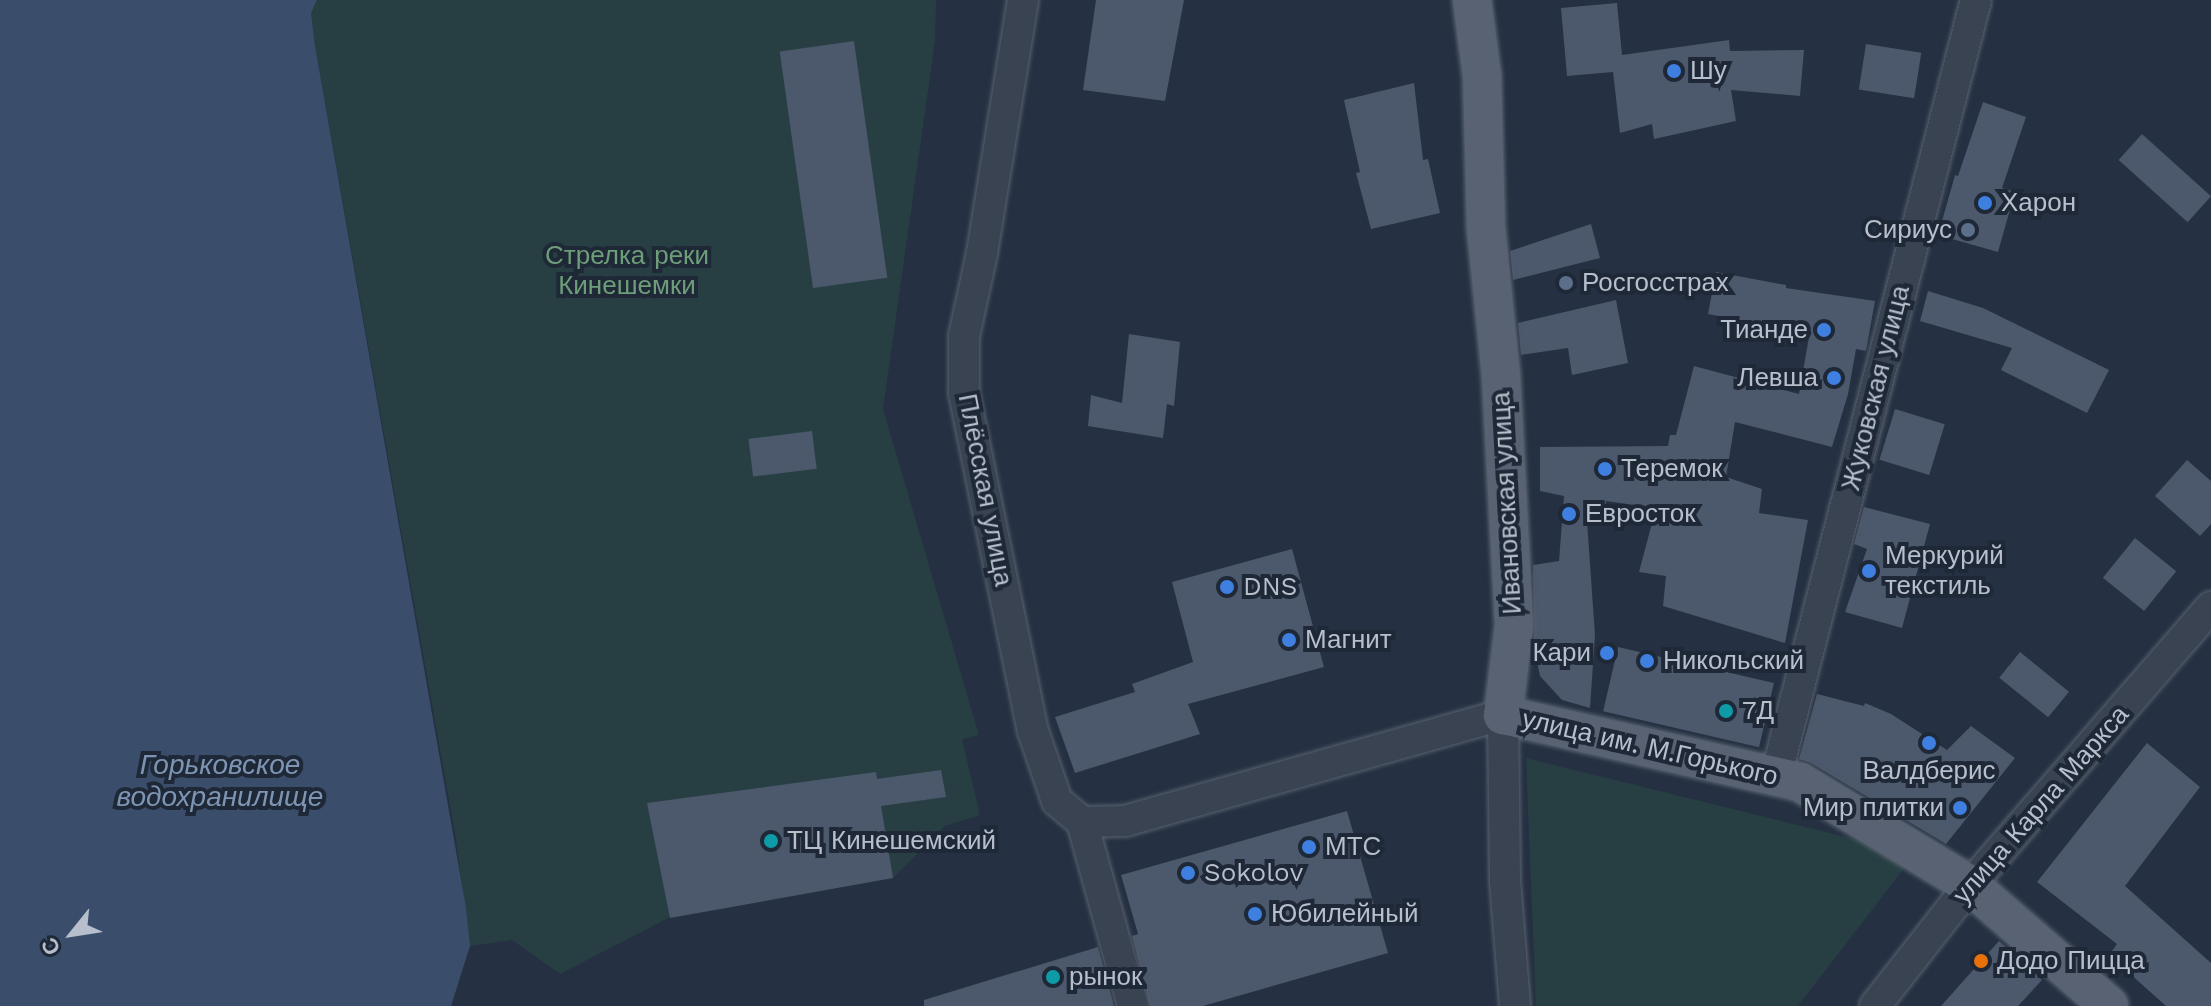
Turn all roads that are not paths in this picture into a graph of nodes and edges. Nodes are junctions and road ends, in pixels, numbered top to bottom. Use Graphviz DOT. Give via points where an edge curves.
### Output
graph roads {
  1 [pos="1023,0"];
  2 [pos="1472,0"];
  3 [pos="1976,0"];
  4 [pos="2211,607"];
  5 [pos="1503,715"];
  6 [pos="1776,776"];
  7 [pos="1082,822"];
  8 [pos="1970,885"];
  9 [pos="1133,1006"];
  10 [pos="1515,1006"];
  11 [pos="1875,1006"];
  12 [pos="2109,1006"];
  1 -- 7 [label="street, Плёсская улица" via="964,336 964,393 1033,731 1057,801"];
  2 -- 5 [label="main road, Ивановская улица" via="1482,76 1486,228 1501,375 1514,626"];
  3 -- 6 [label="street, Жуковская улица"];
  4 -- 8 [label="street, улица Карла Маркса"];
  5 -- 6 [label="main road, улица им. М.Горького"];
  5 -- 7 [label="street, улица им. М.Горького" via="1125,821"];
  5 -- 10 [label="street, Ивановская улица" via="1505,881"];
  6 -- 8 [label="main road, улица им. М.Горького" via="1800,782"];
  7 -- 9 [label="street"];
  8 -- 11 [label="street, улица Карла Маркса"];
  8 -- 12 [label="main road, улица им. М.Горького"];
}
